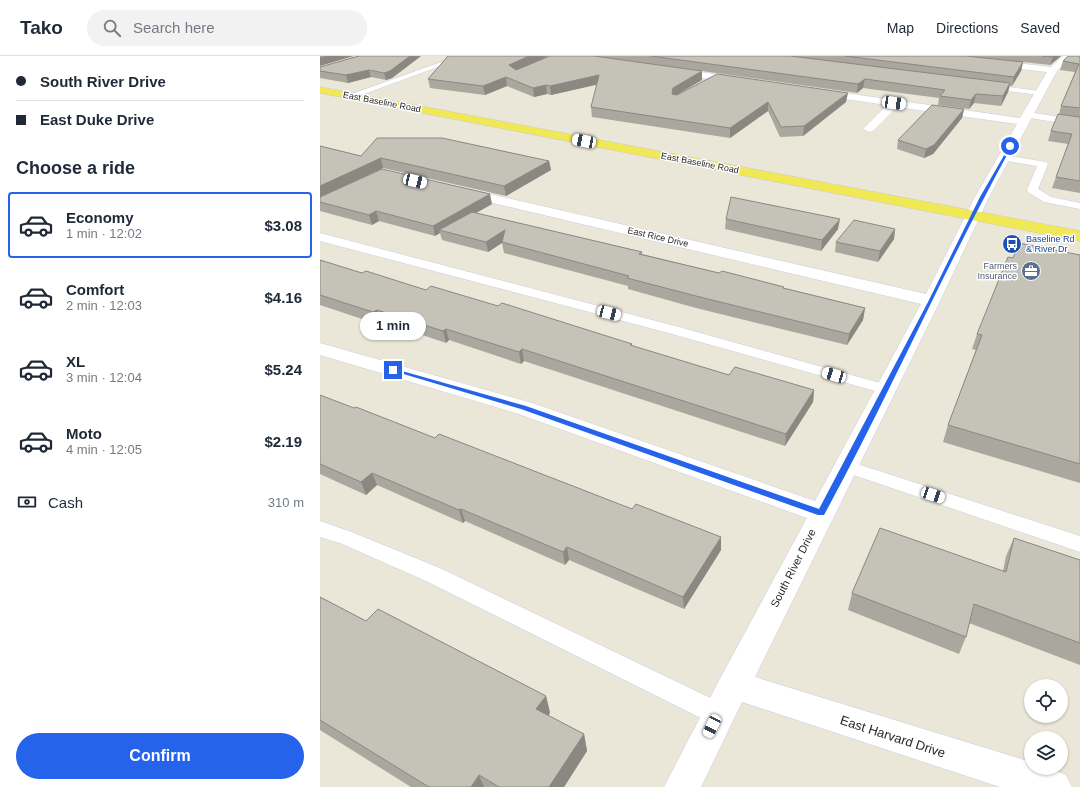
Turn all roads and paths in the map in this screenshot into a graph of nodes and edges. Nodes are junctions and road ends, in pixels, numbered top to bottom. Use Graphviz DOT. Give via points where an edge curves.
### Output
graph roads {
  1 [pos="465,56"];
  2 [pos="931,56"];
  3 [pos="1060,63"];
  4 [pos="661,70"];
  5 [pos="715,78"];
  6 [pos="754,83"];
  7 [pos="976,85"];
  8 [pos="701,86"];
  9 [pos="320,90"];
  10 [pos="809,91"];
  11 [pos="1040,93"];
  12 [pos="350,96"];
  13 [pos="894,103"];
  14 [pos="1025,118"];
  15 [pos="1080,123"];
  16 [pos="868,130"];
  17 [pos="1004,158"];
  18 [pos="446,188"];
  19 [pos="1080,206"];
  20 [pos="974,216"];
  21 [pos="1080,236"];
  22 [pos="320,237"];
  23 [pos="931,302"];
  24 [pos="320,349"];
  25 [pos="885,390"];
  26 [pos="845,466"];
  27 [pos="821,513"];
  28 [pos="320,529"];
  29 [pos="1080,544"];
  30 [pos="733,685"];
  31 [pos="718,714"];
  32 [pos="682,787"];
  33 [pos="1054,787"];
  1 -- 12 [label="lane"];
  2 -- 3 [label="street"];
  3 -- 11 [label="street, South River Drive"];
  4 -- 5 [label="street"];
  5 -- 6 [label="street"];
  5 -- 8 [label="street"];
  7 -- 11 [label="lane"];
  9 -- 12 [label="main road, East Baseline Road"];
  10 -- 13 [label="street"];
  11 -- 14 [label="street, South River Drive"];
  12 -- 20 [label="main road, East Baseline Road"];
  13 -- 14 [label="street"];
  13 -- 16 [label="street"];
  14 -- 15 [label="lane"];
  14 -- 17 [label="street, South River Drive"];
  17 -- 19 [label="lane" via="1043,164 1032,190 1048,200"];
  17 -- 20 [label="street, South River Drive"];
  18 -- 23 [label="street, East Rice Drive"];
  20 -- 21 [label="main road, East Baseline Road"];
  20 -- 23 [label="street, South River Drive"];
  22 -- 25 [label="lane" via="670,329"];
  23 -- 25 [label="street, South River Drive"];
  24 -- 27 [label="street" via="524,408"];
  25 -- 26 [label="street, South River Drive"];
  26 -- 27 [label="street, South River Drive"];
  26 -- 29 [label="lane"];
  27 -- 30 [label="street, South River Drive"];
  28 -- 31 [label="lane" via="434,576"];
  30 -- 31 [label="street, South River Drive"];
  30 -- 33 [label="street, East Harvard Drive"];
  31 -- 32 [label="street, South River Drive"];
}
